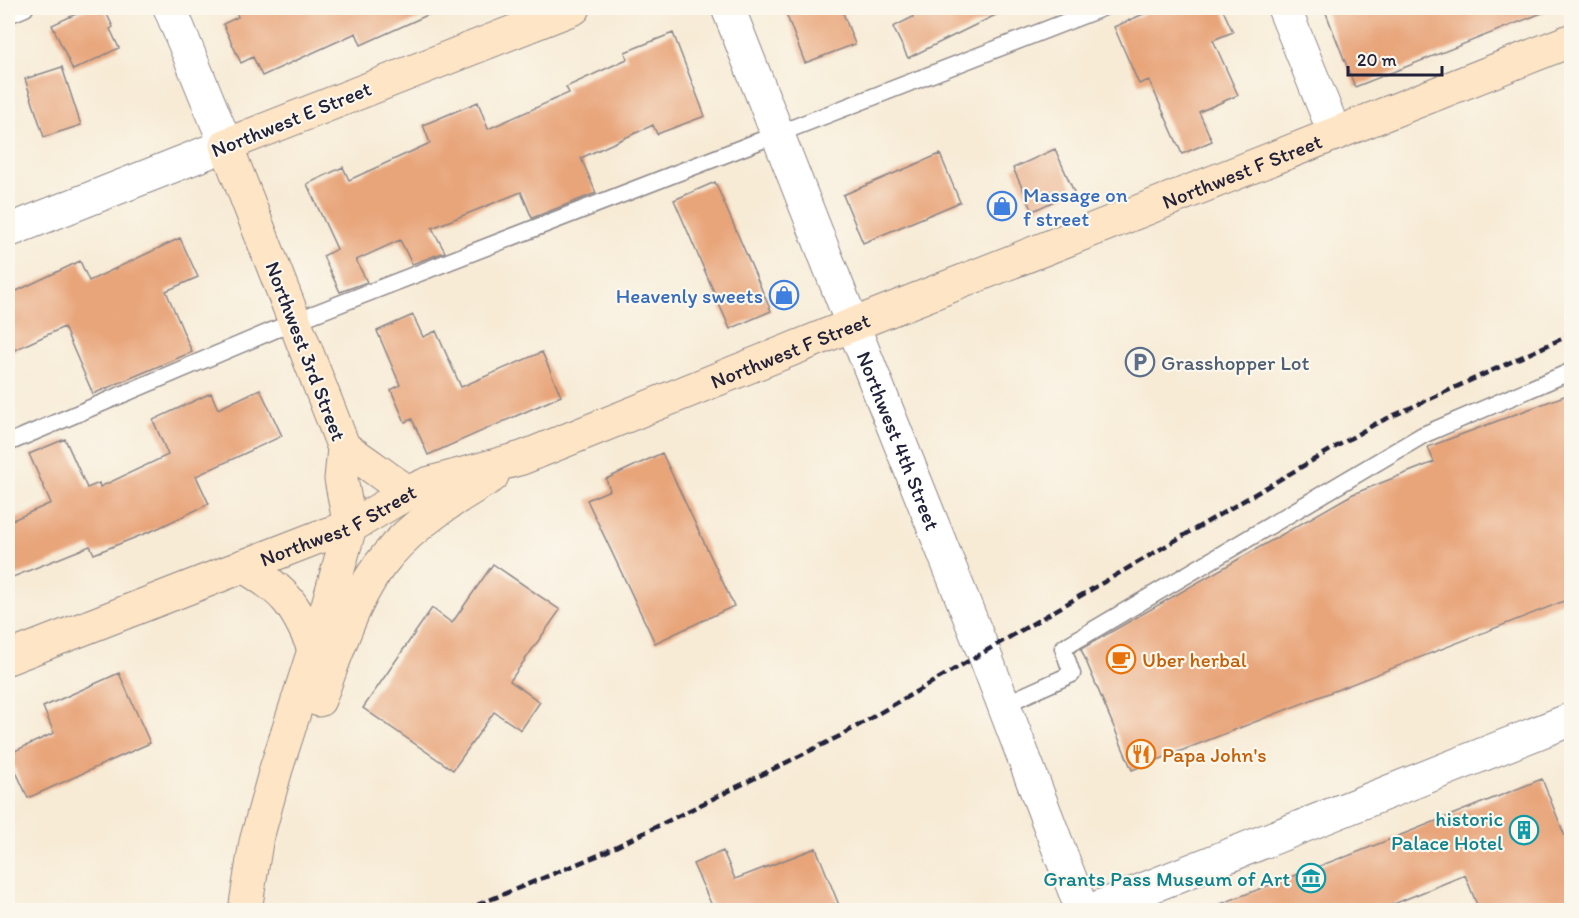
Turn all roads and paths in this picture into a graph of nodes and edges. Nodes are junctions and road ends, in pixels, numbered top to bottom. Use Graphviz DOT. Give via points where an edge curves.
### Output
graph roads {
  1 [pos="25,8"];
  2 [pos="170,8"];
  3 [pos="574,8"];
  4 [pos="728,8"];
  5 [pos="1102,8"];
  6 [pos="1284,8"];
  7 [pos="8,15"];
  8 [pos="1572,40"];
  9 [pos="777,133"];
  10 [pos="1335,134"];
  11 [pos="226,144"];
  12 [pos="8,231"];
  13 [pos="294,322"];
  14 [pos="852,325"];
  15 [pos="1572,371"];
  16 [pos="8,443"];
  17 [pos="344,448"];
  18 [pos="522,458"];
  19 [pos="409,492"];
  20 [pos="350,526"];
  21 [pos="243,566"];
  22 [pos="314,649"];
  23 [pos="8,658"];
  24 [pos="1003,705"];
  25 [pos="1571,722"];
  26 [pos="256,842"];
  27 [pos="245,910"];
  28 [pos="1082,910"];
  29 [pos="1092,910"];
  1 -- 7 [label="lane"];
  2 -- 11 [label="street, Northwest 3rd Street"];
  3 -- 11 [label="main road, Northwest E Street"];
  4 -- 9 [label="street, Northwest 4th Street"];
  5 -- 9 [label="lane"];
  6 -- 10 [label="street"];
  8 -- 10 [label="main road, Northwest F Street"];
  9 -- 13 [label="lane"];
  9 -- 14 [label="street, Northwest 4th Street"];
  10 -- 14 [label="main road, Northwest F Street"];
  11 -- 12 [label="street, Northwest E Street"];
  11 -- 13 [label="main road, Northwest 3rd Street"];
  13 -- 16 [label="lane"];
  13 -- 17 [label="main road, Northwest 3rd Street"];
  14 -- 18 [label="main road, Northwest F Street"];
  14 -- 24 [label="street, Northwest 4th Street"];
  15 -- 24 [label="lane" via="1423,435 1239,543 1063,648 1072,674"];
  17 -- 19 [label="main road"];
  17 -- 20 [label="main road, Northwest 3rd Street" via="341,479"];
  18 -- 19 [label="main road, Northwest F Street"];
  18 -- 26 [label="main road, Northwest 3rd Street" via="467,491 407,535 372,577"];
  19 -- 20 [label="main road, Northwest F Street"];
  20 -- 21 [label="main road, Northwest F Street"];
  20 -- 22 [label="main road, Northwest 3rd Street"];
  21 -- 22 [label="main road" via="268,580 291,602"];
  21 -- 23 [label="main road, Northwest F Street"];
  22 -- 26 [label="main road, Northwest 3rd Street"];
  24 -- 28 [label="street, Northwest 4th Street"];
  25 -- 29 [label="street"];
  26 -- 27 [label="main road, Northwest 3rd Street"];
}
